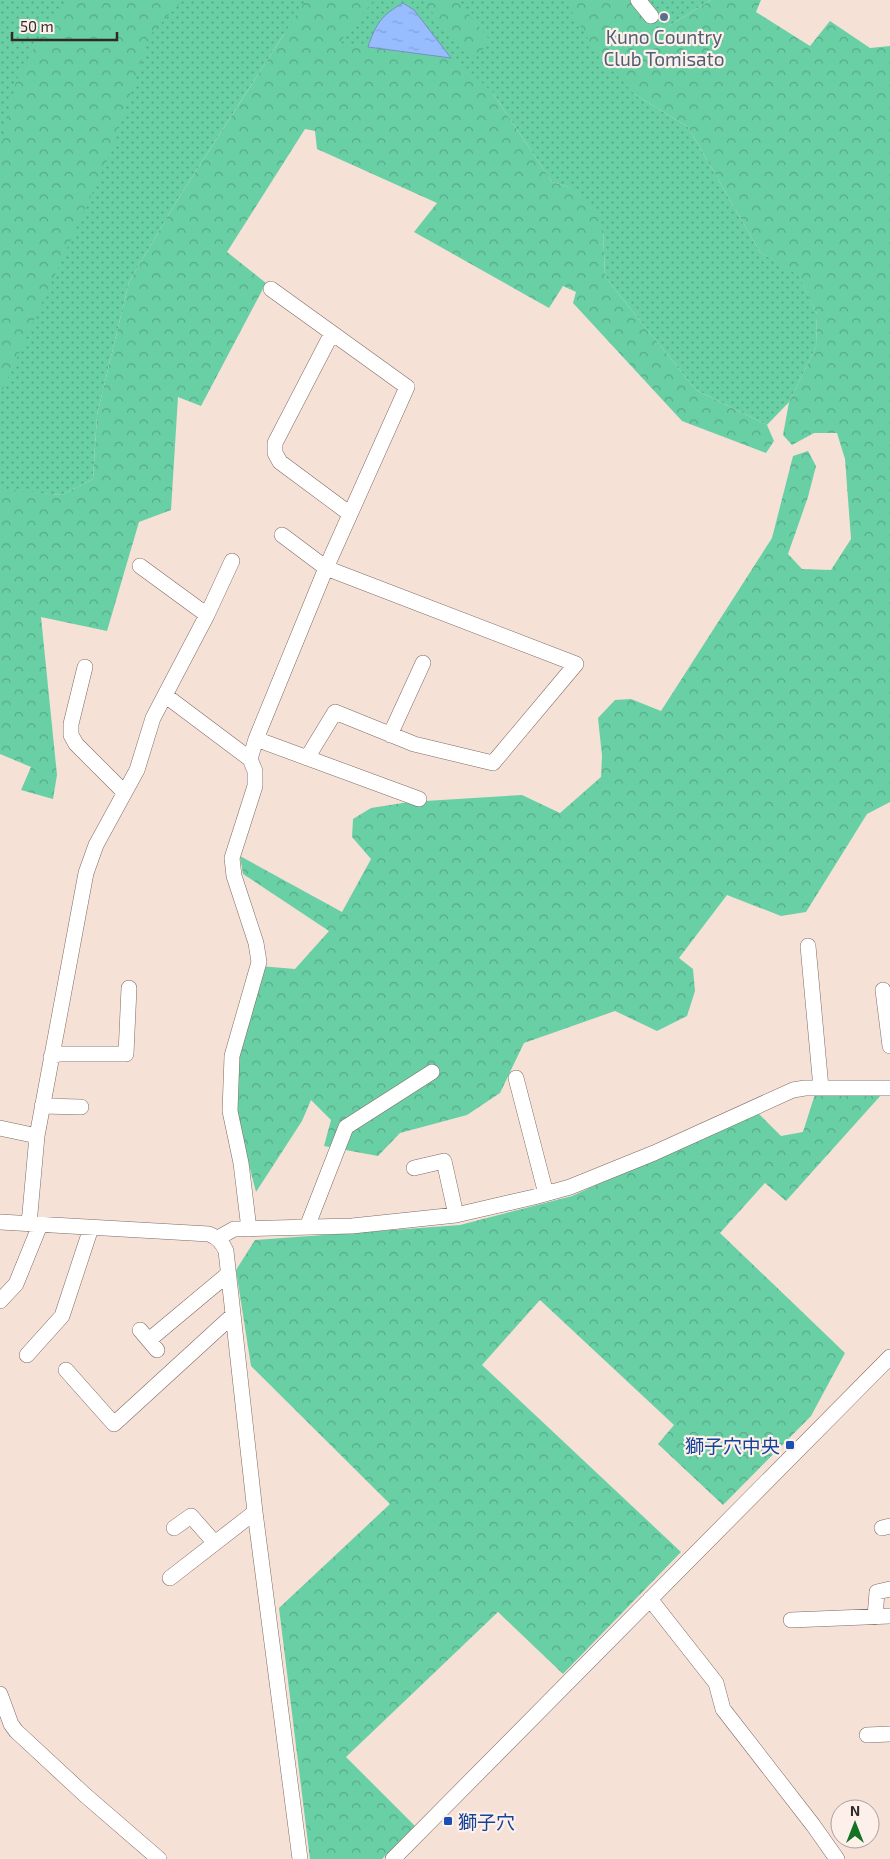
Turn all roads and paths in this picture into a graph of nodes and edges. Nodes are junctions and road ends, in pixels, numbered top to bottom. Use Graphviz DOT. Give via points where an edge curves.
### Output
graph roads {
  1 [pos="638,0"];
  2 [pos="651,16"];
  3 [pos="271,289"];
  4 [pos="332,333"];
  5 [pos="350,514"];
  6 [pos="282,535"];
  7 [pos="232,561"];
  8 [pos="140,566"];
  9 [pos="326,568"];
  10 [pos="207,615"];
  11 [pos="423,663"];
  12 [pos="84,667"];
  13 [pos="166,696"];
  14 [pos="390,735"];
  15 [pos="256,739"];
  16 [pos="307,758"];
  17 [pos="250,759"];
  18 [pos="124,792"];
  19 [pos="419,799"];
  20 [pos="808,946"];
  21 [pos="129,988"];
  22 [pos="883,990"];
  23 [pos="890,1046"];
  24 [pos="51,1056"];
  25 [pos="432,1072"];
  26 [pos="516,1078"];
  27 [pos="821,1088"];
  28 [pos="890,1088"];
  29 [pos="42,1106"];
  30 [pos="81,1107"];
  31 [pos="0,1128"];
  32 [pos="37,1136"];
  33 [pos="414,1168"];
  34 [pos="546,1194"];
  35 [pos="456,1215"];
  36 [pos="0,1222"];
  37 [pos="35,1224"];
  38 [pos="307,1227"];
  39 [pos="91,1228"];
  40 [pos="249,1229"];
  41 [pos="218,1238"];
  42 [pos="228,1274"];
  43 [pos="0,1301"];
  44 [pos="232,1316"];
  45 [pos="149,1340"];
  46 [pos="27,1355"];
  47 [pos="890,1356"];
  48 [pos="66,1370"];
  49 [pos="255,1512"];
  50 [pos="174,1528"];
  51 [pos="214,1542"];
  52 [pos="170,1578"];
  53 [pos="890,1589"];
  54 [pos="650,1599"];
  55 [pos="890,1616"];
  56 [pos="875,1617"];
  57 [pos="791,1620"];
  58 [pos="0,1694"];
  59 [pos="890,1734"];
  60 [pos="867,1735"];
  61 [pos="159,1859"];
  62 [pos="300,1859"];
  63 [pos="393,1859"];
  64 [pos="837,1859"];
  1 -- 2 [label="street"];
  3 -- 4 [label="street"];
  4 -- 5 [label="street" via="275,444 275,453 280,462"];
  4 -- 5 [label="street" via="407,388"];
  5 -- 9 [label="street"];
  6 -- 9 [label="street"];
  7 -- 10 [label="street"];
  8 -- 10 [label="street"];
  9 -- 14 [label="street" via="576,664 493,764"];
  9 -- 15 [label="street"];
  10 -- 13 [label="street"];
  11 -- 14 [label="street"];
  12 -- 18 [label="street" via="71,735"];
  13 -- 17 [label="street"];
  13 -- 18 [label="street" via="153,718 137,770"];
  14 -- 16 [label="street" via="334,712"];
  15 -- 16 [label="street"];
  15 -- 17 [label="street"];
  16 -- 19 [label="street"];
  17 -- 40 [label="street" via="255,770 255,786 232,858 234,876 259,962 232,1056 230,1111 241,1163"];
  18 -- 24 [label="street" via="96,845 86,873"];
  20 -- 27 [label="street"];
  21 -- 24 [label="street" via="126,1054"];
  22 -- 23 [label="street"];
  24 -- 29 [label="street"];
  25 -- 38 [label="street" via="346,1127"];
  26 -- 34 [label="street"];
  27 -- 28 [label="street"];
  27 -- 34 [label="street" via="794,1090 654,1153"];
  29 -- 30 [label="street"];
  29 -- 32 [label="street"];
  31 -- 32 [label="street"];
  32 -- 37 [label="street"];
  33 -- 35 [label="street" via="444,1161"];
  34 -- 35 [label="street"];
  35 -- 38 [label="street" via="352,1226"];
  36 -- 37 [label="street"];
  37 -- 39 [label="street"];
  37 -- 43 [label="street" via="16,1284"];
  38 -- 40 [label="street"];
  39 -- 41 [label="street" via="209,1234"];
  39 -- 46 [label="street" via="62,1316"];
  40 -- 41 [label="street" via="234,1229"];
  41 -- 42 [label="street" via="226,1251"];
  42 -- 44 [label="street"];
  42 -- 45 [label="street"];
  44 -- 48 [label="street" via="114,1424"];
  44 -- 49 [label="street"];
  47 -- 54 [label="street"];
  49 -- 51 [label="street"];
  49 -- 62 [label="street"];
  50 -- 51 [label="street" via="190,1516"];
  51 -- 52 [label="street"];
  53 -- 56 [label="street" via="877,1592"];
  54 -- 63 [label="street"];
  54 -- 64 [label="street" via="716,1683 723,1709"];
  55 -- 56 [label="street"];
  56 -- 57 [label="street"];
  58 -- 61 [label="street" via="16,1731"];
  59 -- 60 [label="street"];
}
